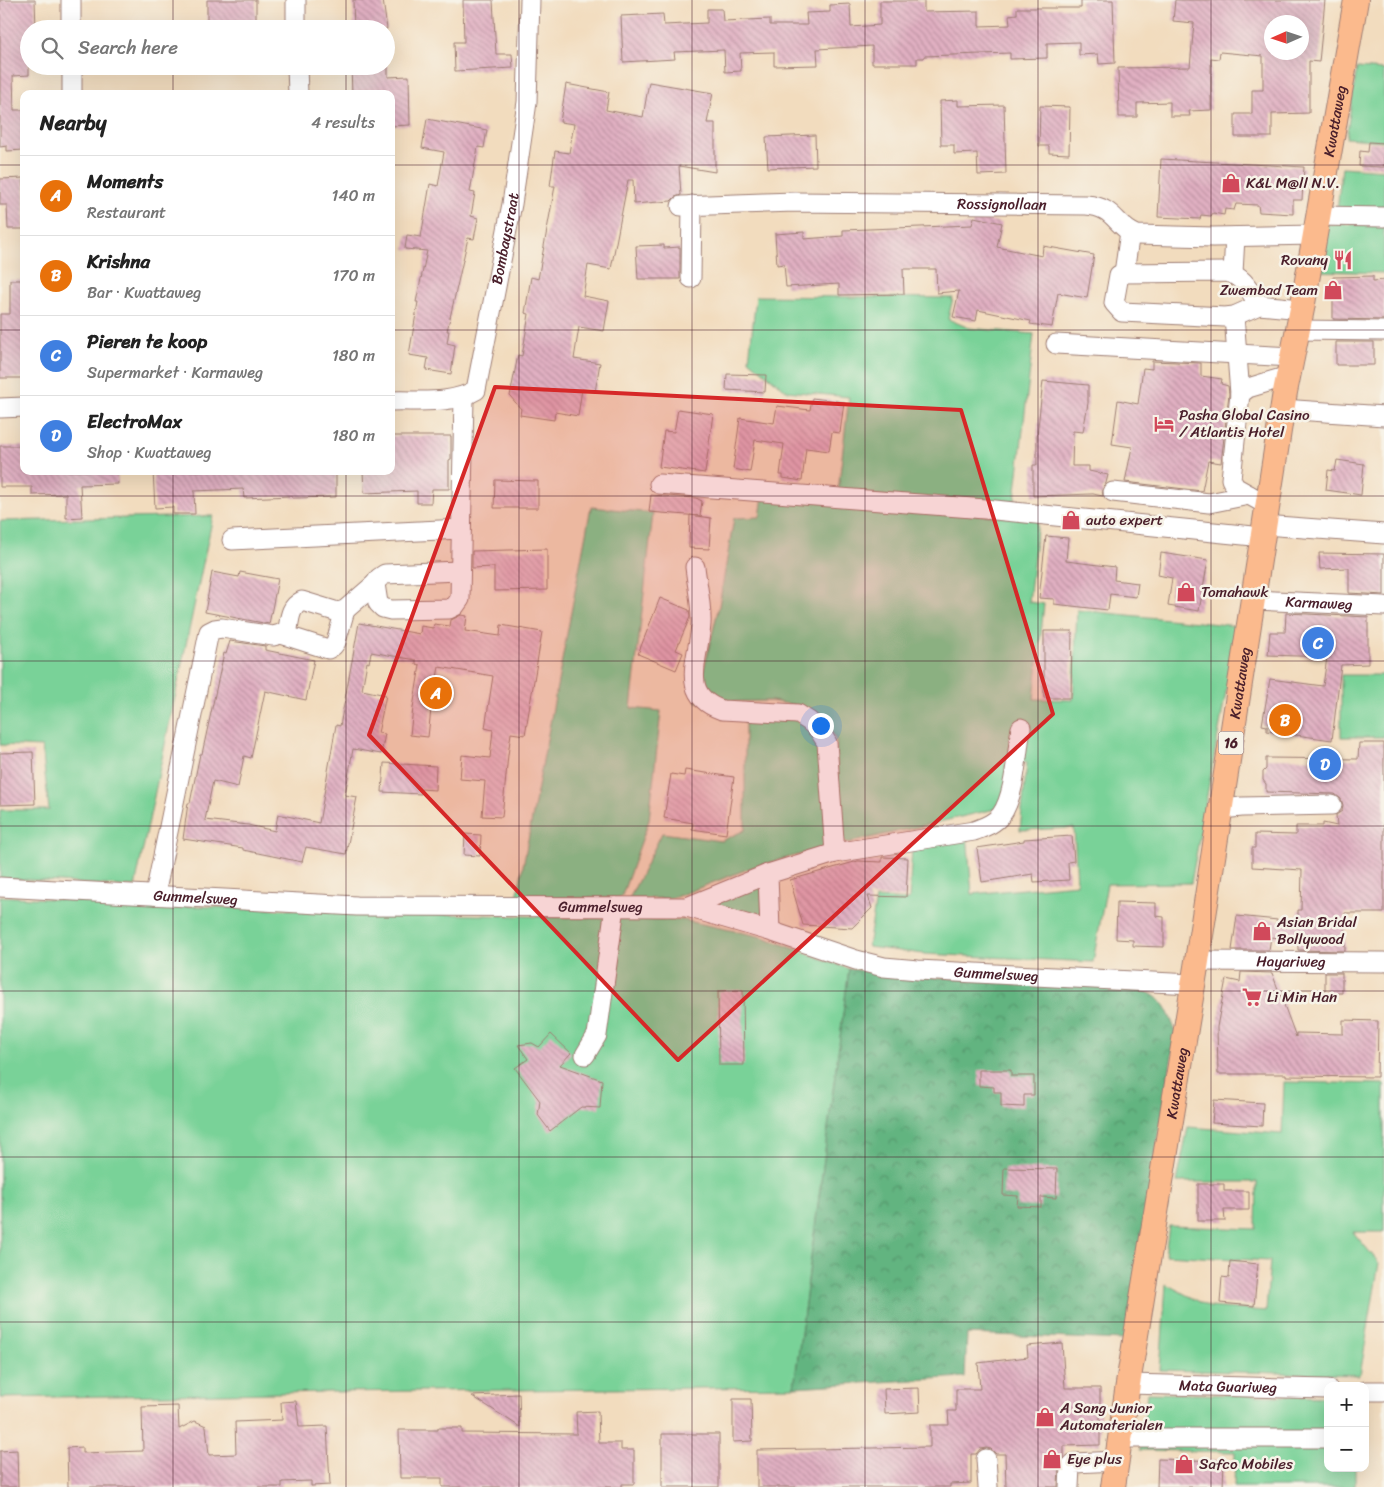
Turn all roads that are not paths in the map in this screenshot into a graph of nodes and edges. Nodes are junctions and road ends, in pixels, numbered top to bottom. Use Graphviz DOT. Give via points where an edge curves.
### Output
graph roads {
  1 [pos="71,0"];
  2 [pos="296,0"];
  3 [pos="530,0"];
  4 [pos="1356,0"];
  5 [pos="71,20"];
  6 [pos="296,20"];
  7 [pos="72,75"];
  8 [pos="297,75"];
  9 [pos="72,90"];
  10 [pos="298,90"];
  11 [pos="1384,217"];
  12 [pos="1316,226"];
  13 [pos="1130,232"];
  14 [pos="1234,237"];
  15 [pos="1124,272"];
  16 [pos="1233,273"];
  17 [pos="692,278"];
  18 [pos="1259,305"];
  19 [pos="1234,316"];
  20 [pos="1300,319"];
  21 [pos="1384,331"];
  22 [pos="1056,344"];
  23 [pos="1237,354"];
  24 [pos="1290,366"];
  25 [pos="1240,394"];
  26 [pos="464,397"];
  27 [pos="395,401"];
  28 [pos="20,407"];
  29 [pos="0,408"];
  30 [pos="1282,408"];
  31 [pos="1384,416"];
  32 [pos="659,484"];
  33 [pos="1113,492"];
  34 [pos="1261,515"];
  35 [pos="461,529"];
  36 [pos="1382,532"];
  37 [pos="232,540"];
  38 [pos="695,567"];
  39 [pos="459,571"];
  40 [pos="375,584"];
  41 [pos="1254,600"];
  42 [pos="1384,606"];
  43 [pos="345,610"];
  44 [pos="281,634"];
  45 [pos="1021,728"];
  46 [pos="1332,806"];
  47 [pos="1221,809"];
  48 [pos="835,852"];
  49 [pos="768,874"];
  50 [pos="0,887"];
  51 [pos="155,895"];
  52 [pos="615,907"];
  53 [pos="687,908"];
  54 [pos="770,932"];
  55 [pos="1384,962"];
  56 [pos="1195,973"];
  57 [pos="585,1055"];
  58 [pos="1128,1384"];
  59 [pos="1324,1390"];
  60 [pos="1369,1390"];
  61 [pos="1384,1391"];
  62 [pos="1120,1438"];
  63 [pos="1324,1438"];
  64 [pos="986,1459"];
  65 [pos="1117,1461"];
  66 [pos="988,1487"];
  67 [pos="1069,1487"];
  68 [pos="1113,1487"];
  1 -- 5 [label="street"];
  2 -- 6 [label="street"];
  3 -- 26 [label="street, Bombaystraat" via="528,102 512,204 476,390"];
  4 -- 12 [label="main road, Kwattaweg / 16"];
  7 -- 9 [label="street"];
  8 -- 10 [label="street"];
  11 -- 12 [label="street"];
  12 -- 14 [label="street"];
  12 -- 20 [label="main road, Kwattaweg / 16"];
  13 -- 14 [label="street" via="1137,235"];
  13 -- 15 [label="street"];
  13 -- 17 [label="street, Rossignollaan" via="1105,208 1095,206 804,202 686,205"];
  14 -- 16 [label="street"];
  15 -- 16 [label="street"];
  15 -- 19 [label="street" via="1119,276 1114,304 1122,312"];
  16 -- 18 [label="street" via="1240,277"];
  18 -- 19 [label="street"];
  18 -- 20 [label="street"];
  19 -- 23 [label="street"];
  20 -- 21 [label="street"];
  20 -- 24 [label="main road, Kwattaweg / 16"];
  22 -- 23 [label="street"];
  23 -- 24 [label="street"];
  23 -- 25 [label="street"];
  24 -- 25 [label="street"];
  24 -- 30 [label="main road, Kwattaweg / 16"];
  25 -- 34 [label="street" via="1231,479"];
  26 -- 27 [label="street"];
  26 -- 35 [label="street"];
  28 -- 29 [label="street"];
  30 -- 31 [label="street"];
  30 -- 34 [label="main road, Kwattaweg / 16"];
  32 -- 34 [label="street" via="976,508"];
  33 -- 34 [label="street" via="1209,502"];
  34 -- 36 [label="street"];
  34 -- 41 [label="main road, Kwattaweg / 16"];
  35 -- 37 [label="street"];
  35 -- 39 [label="street"];
  38 -- 48 [label="street" via="701,623 694,675 700,698 722,710 798,714 819,730 827,743"];
  39 -- 40 [label="street" via="385,574"];
  39 -- 40 [label="street" via="460,599 449,609 383,608 378,603"];
  40 -- 43 [label="street"];
  41 -- 42 [label="street, Karmaweg"];
  41 -- 47 [label="main road, Kwattaweg / 16"];
  43 -- 44 [label="street" via="338,612 302,601 291,610 288,629"];
  43 -- 44 [label="street" via="336,642 328,649"];
  44 -- 51 [label="street" via="273,636 222,628 209,632"];
  45 -- 48 [label="street" via="1010,799 1001,815 991,824 974,831"];
  46 -- 47 [label="street"];
  47 -- 56 [label="main road, Kwattaweg / 16"];
  48 -- 49 [label="street"];
  49 -- 53 [label="street"];
  49 -- 54 [label="street"];
  50 -- 51 [label="street, Gummelsweg"];
  51 -- 52 [label="street, Gummelsweg" via="357,906"];
  52 -- 53 [label="street, Gummelsweg"];
  52 -- 57 [label="street" via="597,1035"];
  53 -- 54 [label="street, Gummelsweg"];
  54 -- 56 [label="street, Gummelsweg" via="884,967"];
  55 -- 56 [label="street, Hayariweg"];
  56 -- 58 [label="main road, Kwattaweg / 16"];
  58 -- 59 [label="street, Mata Guariweg"];
  58 -- 62 [label="main road, Kwattaweg / 16"];
  60 -- 61 [label="street"];
  62 -- 63 [label="street"];
  62 -- 65 [label="main road, Kwattaweg / 16"];
  64 -- 66 [label="street"];
  65 -- 67 [label="street" via="1071,1464"];
  65 -- 68 [label="main road, Kwattaweg / 16"];
}
